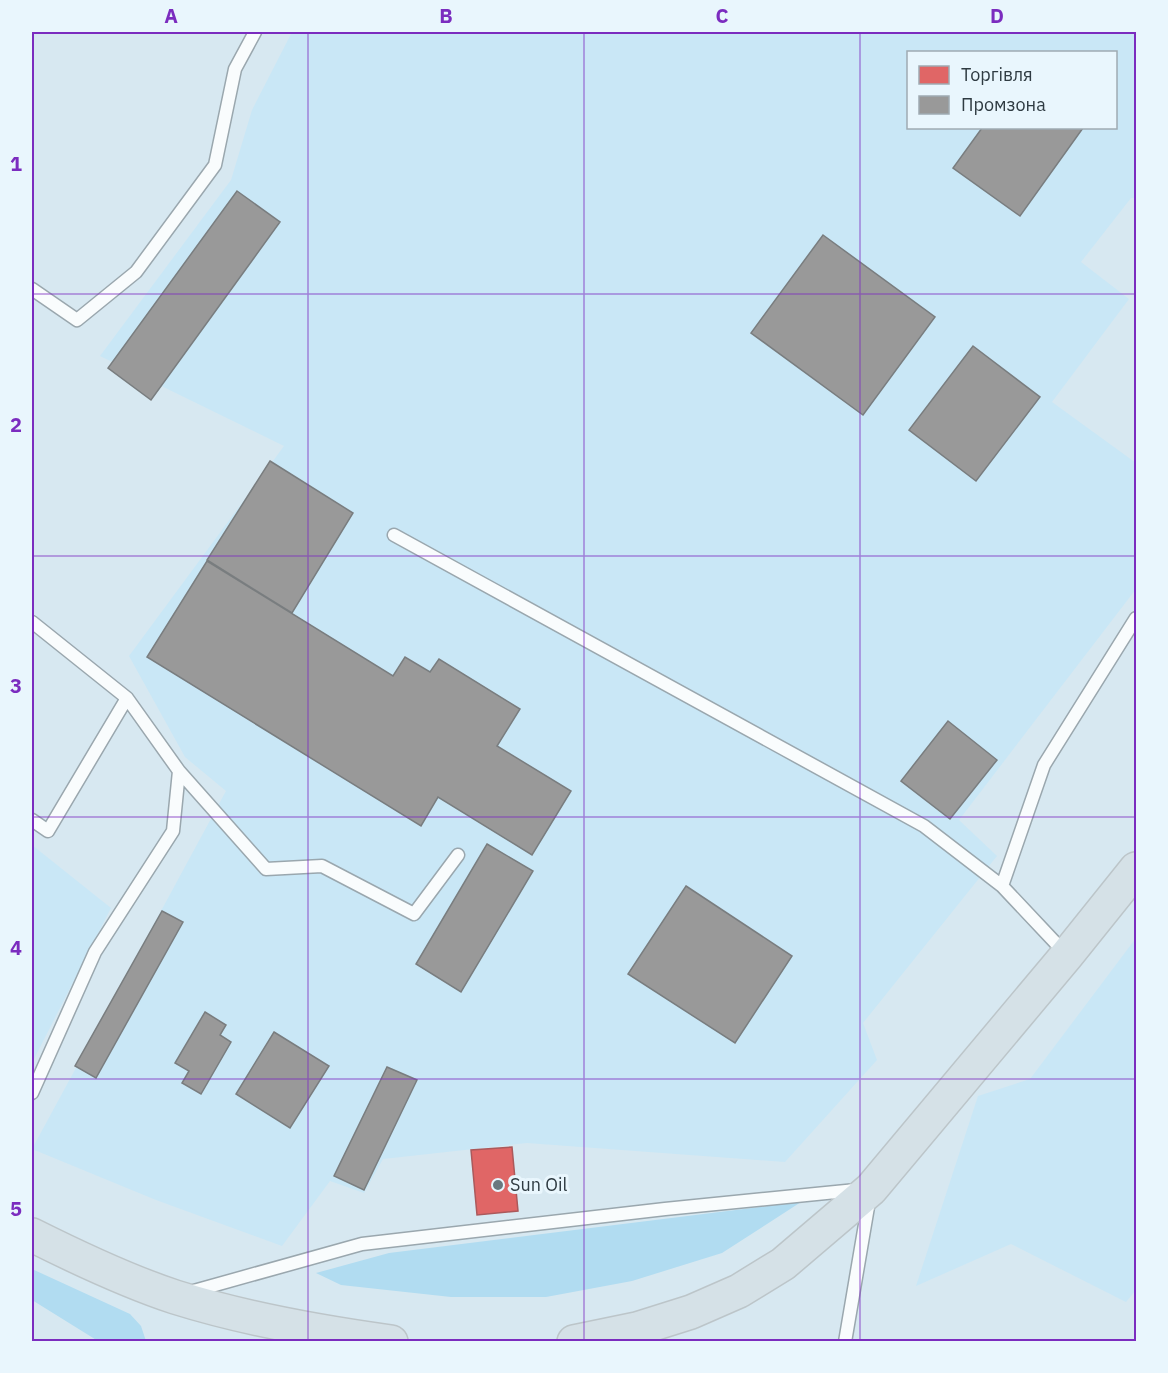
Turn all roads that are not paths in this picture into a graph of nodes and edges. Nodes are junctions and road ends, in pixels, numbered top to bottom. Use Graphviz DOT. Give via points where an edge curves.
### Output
graph roads {
  1 [pos="255,32"];
  2 [pos="32,289"];
  3 [pos="394,535"];
  4 [pos="1137,618"];
  5 [pos="32,622"];
  6 [pos="127,698"];
  7 [pos="179,771"];
  8 [pos="32,820"];
  9 [pos="458,855"];
  10 [pos="1137,868"];
  11 [pos="1002,886"];
  12 [pos="1067,955"];
  13 [pos="32,1093"];
  14 [pos="871,1189"];
  15 [pos="32,1235"];
  16 [pos="174,1297"];
  17 [pos="391,1341"];
  18 [pos="574,1341"];
  19 [pos="845,1341"];
  1 -- 2 [label="lane" via="235,69 215,165 136,272 77,320"];
  3 -- 11 [label="lane" via="924,826"];
  4 -- 11 [label="lane" via="1044,765"];
  5 -- 6 [label="lane"];
  6 -- 7 [label="lane"];
  6 -- 8 [label="lane" via="48,831"];
  7 -- 9 [label="lane" via="266,869 322,866 414,914"];
  7 -- 13 [label="lane" via="173,831 95,952"];
  10 -- 12 [label="highway"];
  11 -- 12 [label="lane"];
  12 -- 14 [label="highway"];
  14 -- 16 [label="lane" via="363,1244"];
  14 -- 18 [label="highway" via="783,1264 739,1291 637,1329"];
  14 -- 19 [label="lane"];
  15 -- 16 [label="highway"];
  16 -- 17 [label="highway" via="298,1328"];
}
